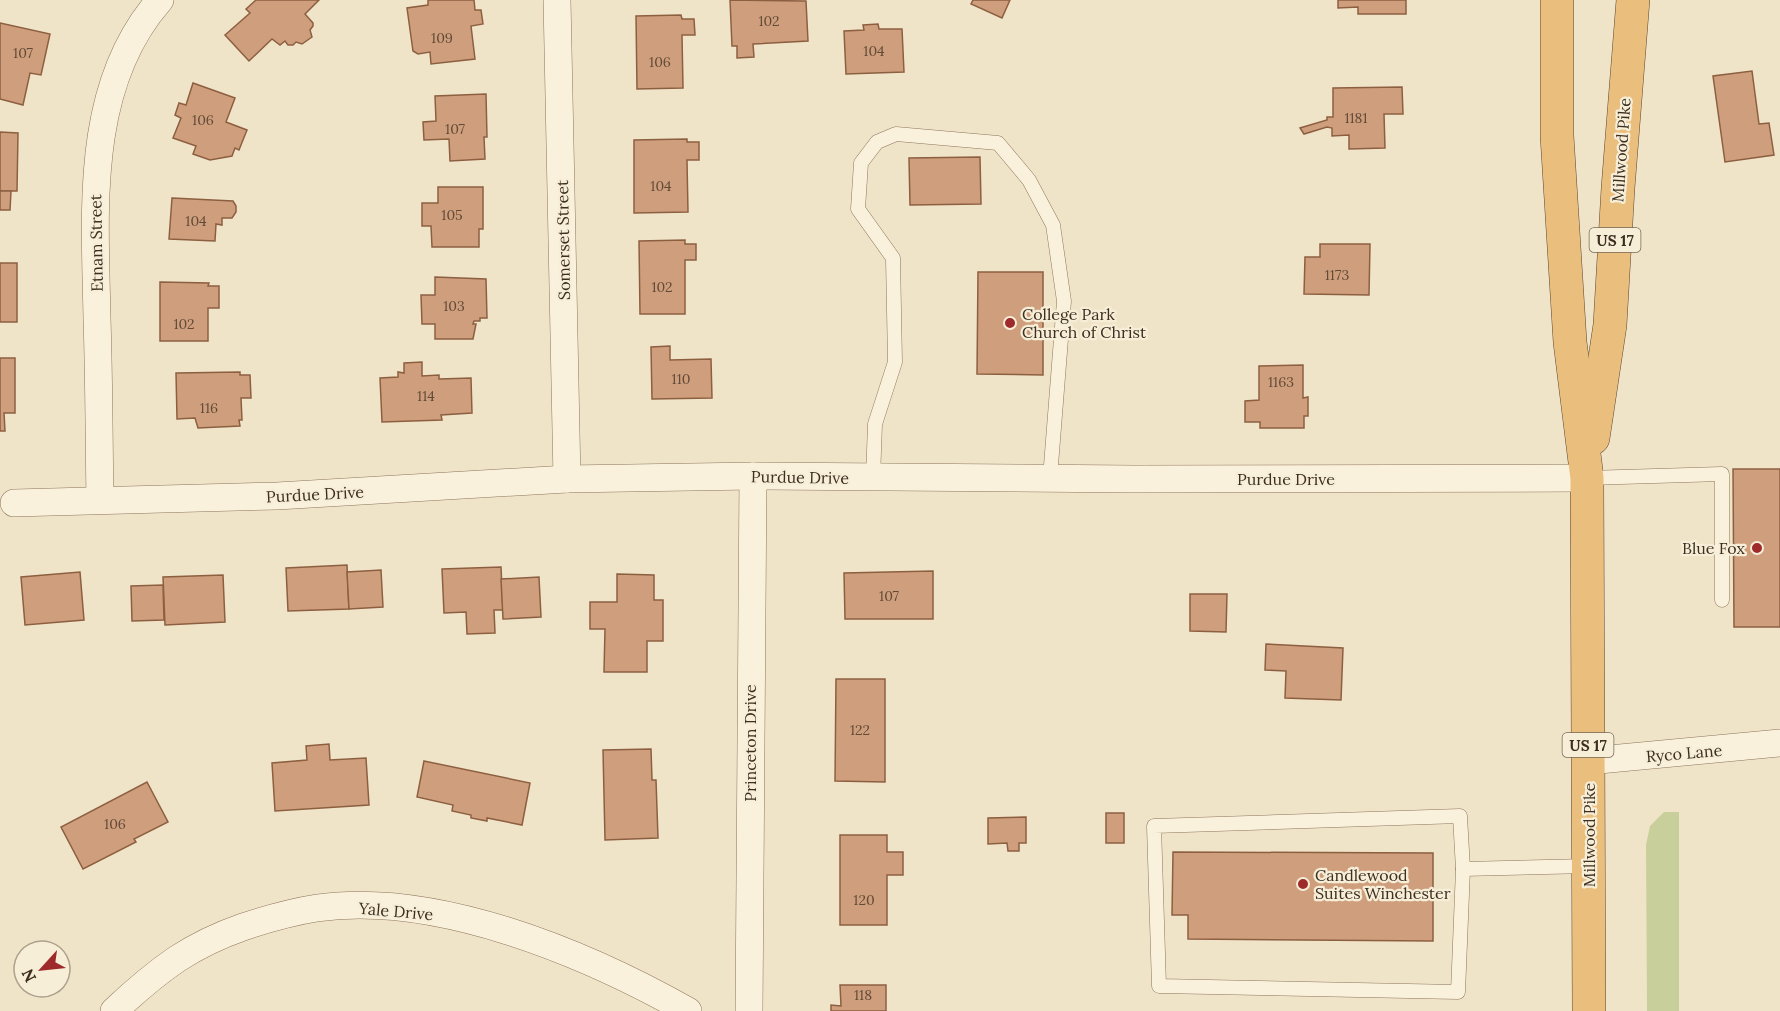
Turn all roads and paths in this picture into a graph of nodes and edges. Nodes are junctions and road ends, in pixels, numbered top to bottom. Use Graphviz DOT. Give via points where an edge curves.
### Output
graph roads {
  1 [pos="160,0"];
  2 [pos="557,0"];
  3 [pos="1557,0"];
  4 [pos="1633,0"];
  5 [pos="753,476"];
  6 [pos="873,478"];
  7 [pos="1050,478"];
  8 [pos="1587,478"];
  9 [pos="567,479"];
  10 [pos="100,500"];
  11 [pos="14,503"];
  12 [pos="1722,600"];
  13 [pos="1780,743"];
  14 [pos="1588,761"];
  15 [pos="1588,866"];
  16 [pos="1463,869"];
  17 [pos="114,1011"];
  18 [pos="688,1011"];
  19 [pos="749,1011"];
  20 [pos="1589,1011"];
  1 -- 10 [label="street, Etnam Street" via="131,43 113,87 100,146 95,193"];
  2 -- 9 [label="street, Somerset Street"];
  3 -- 8 [label="highway, Millwood Pike / US 17" via="1558,159 1570,342"];
  4 -- 8 [label="highway, Millwood Pike / US 17" via="1610,325"];
  5 -- 6 [label="street, Purdue Drive"];
  5 -- 9 [label="street, Purdue Drive"];
  5 -- 19 [label="street, Princeton Drive"];
  6 -- 7 [label="street, Purdue Drive"];
  6 -- 7 [label="lane" via="875,424 895,362 892,258 858,209 861,163 877,142 896,134 998,143 1029,180 1053,225 1064,301"];
  7 -- 8 [label="street, Purdue Drive"];
  8 -- 12 [label="lane" via="1722,474"];
  8 -- 14 [label="highway, Millwood Pike / US 17"];
  9 -- 10 [label="street, Purdue Drive" via="277,496"];
  10 -- 11 [label="street, Purdue Drive"];
  13 -- 14 [label="street, Ryco Lane"];
  14 -- 15 [label="highway, Millwood Pike / US 17"];
  15 -- 16 [label="lane"];
  15 -- 20 [label="highway, Millwood Pike / US 17"];
  16 -- 16 [label="lane" via="1460,816 1154,826 1159,986 1458,992"];
  17 -- 18 [label="street, Yale Drive" via="178,958 222,935 269,918 318,908 378,906 435,913 515,933 567,952"];
}
